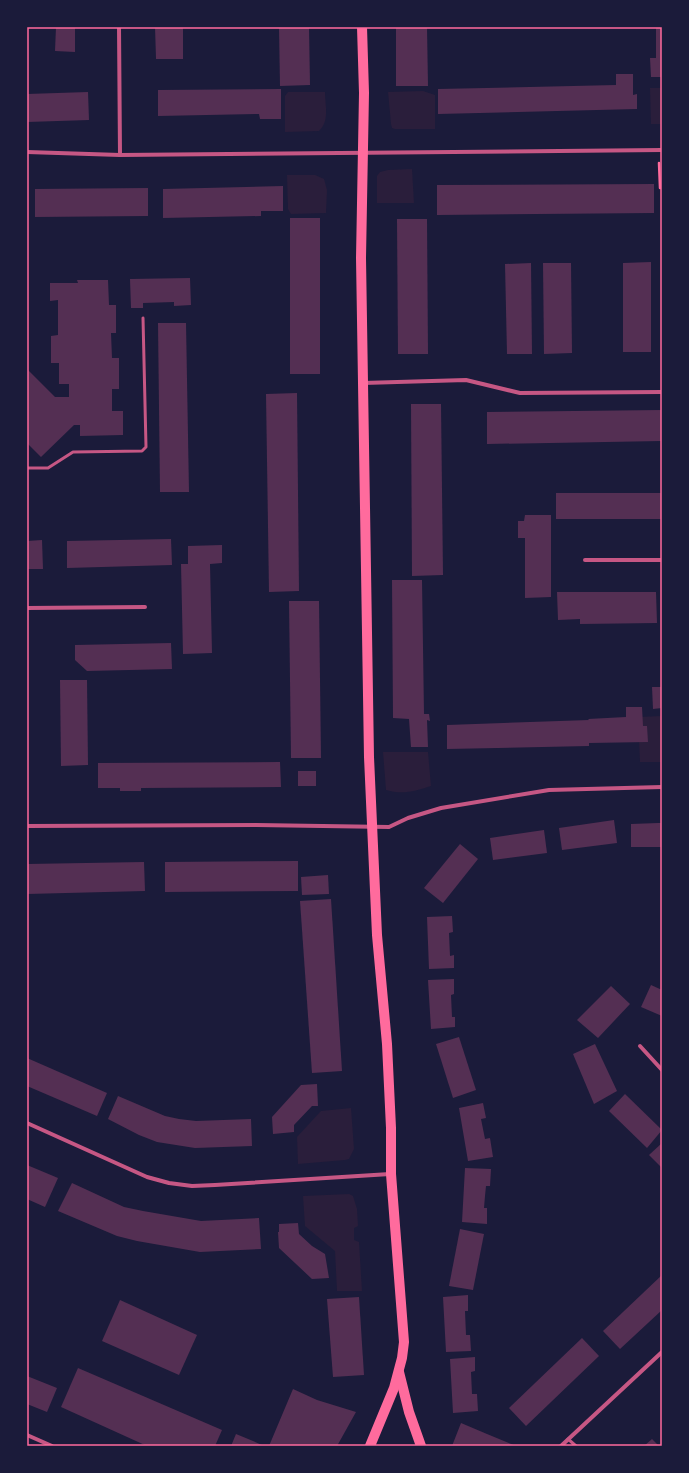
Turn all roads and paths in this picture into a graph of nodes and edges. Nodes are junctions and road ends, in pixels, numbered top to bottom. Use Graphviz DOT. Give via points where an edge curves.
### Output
graph roads {
  1 [pos="119,27"];
  2 [pos="362,27"];
  3 [pos="660,150"];
  4 [pos="27,152"];
  5 [pos="362,154"];
  6 [pos="120,155"];
  7 [pos="662,188"];
  8 [pos="143,318"];
  9 [pos="363,383"];
  10 [pos="662,392"];
  11 [pos="27,468"];
  12 [pos="585,560"];
  13 [pos="662,560"];
  14 [pos="145,607"];
  15 [pos="27,608"];
  16 [pos="662,787"];
  17 [pos="27,826"];
  18 [pos="372,826"];
  19 [pos="640,1046"];
  20 [pos="662,1070"];
  21 [pos="27,1123"];
  22 [pos="391,1174"];
  23 [pos="662,1352"];
  24 [pos="399,1372"];
  25 [pos="27,1435"];
  26 [pos="568,1438"];
  27 [pos="371,1445"];
  28 [pos="52,1446"];
  29 [pos="421,1446"];
  30 [pos="561,1446"];
  31 [pos="576,1446"];
  1 -- 6 [label="street"];
  2 -- 5 [label="main road"];
  3 -- 5 [label="street"];
  3 -- 7 [label="path"];
  4 -- 6 [label="street"];
  5 -- 6 [label="street"];
  5 -- 9 [label="main road"];
  8 -- 11 [label="lane" via="146,447 142,451 74,452 48,468"];
  9 -- 10 [label="street" via="466,380 520,393"];
  9 -- 18 [label="main road"];
  12 -- 13 [label="street"];
  14 -- 15 [label="street"];
  16 -- 18 [label="street" via="550,790 442,808 408,818 389,827"];
  17 -- 18 [label="street"];
  18 -- 22 [label="main road" via="377,935 387,1044"];
  19 -- 20 [label="street"];
  21 -- 22 [label="street" via="147,1177 169,1183 192,1186"];
  22 -- 24 [label="main road" via="404,1324"];
  23 -- 26 [label="street"];
  24 -- 27 [label="main road"];
  24 -- 29 [label="main road"];
  25 -- 28 [label="street"];
  26 -- 30 [label="street"];
  26 -- 31 [label="lane"];
}
